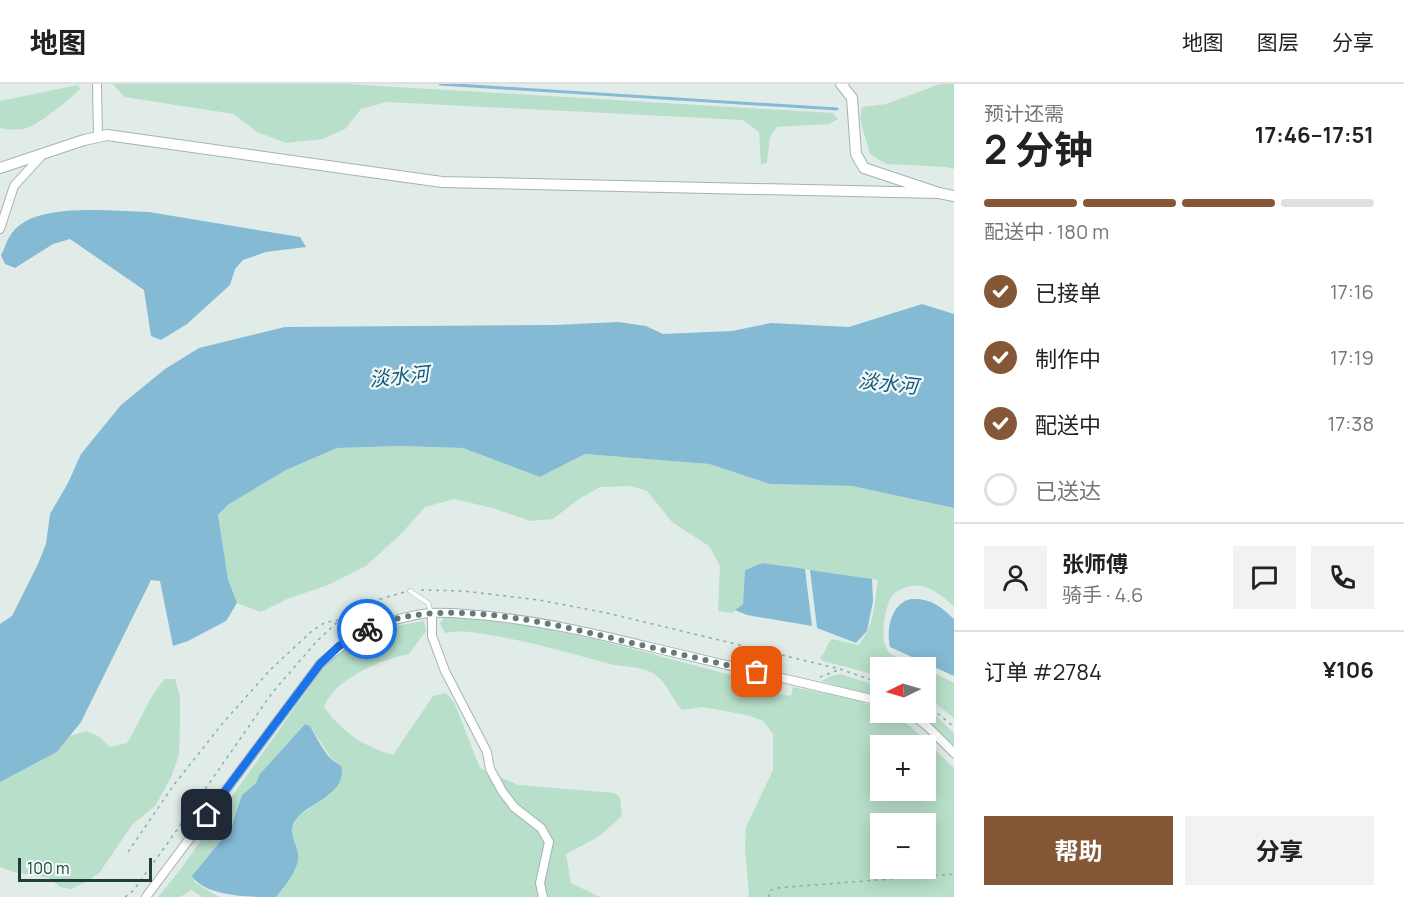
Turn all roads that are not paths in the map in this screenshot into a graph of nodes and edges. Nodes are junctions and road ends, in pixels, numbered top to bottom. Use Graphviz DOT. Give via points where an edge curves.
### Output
graph roads {
  1 [pos="97,84"];
  2 [pos="841,84"];
  3 [pos="98,137"];
  4 [pos="43,154"];
  5 [pos="0,168"];
  6 [pos="939,193"];
  7 [pos="954,196"];
  8 [pos="0,229"];
  9 [pos="410,591"];
  10 [pos="432,613"];
  11 [pos="870,699"];
  12 [pos="923,723"];
  13 [pos="954,753"];
  14 [pos="146,897"];
  15 [pos="543,897"];
  1 -- 3 [label="street"];
  2 -- 6 [label="street" via="852,98 855,154 864,168"];
  3 -- 4 [label="street"];
  3 -- 6 [label="street" via="107,135 442,182"];
  4 -- 5 [label="street"];
  4 -- 8 [label="street" via="14,186"];
  6 -- 7 [label="street"];
  9 -- 10 [label="lane" via="428,603"];
  10 -- 11 [label="street" via="511,618 566,627"];
  10 -- 14 [label="street" via="370,627 339,646 320,664"];
  10 -- 15 [label="street" via="432,636 487,752 490,769 514,807 541,828 549,842 540,883"];
  12 -- 13 [label="street"];
}
